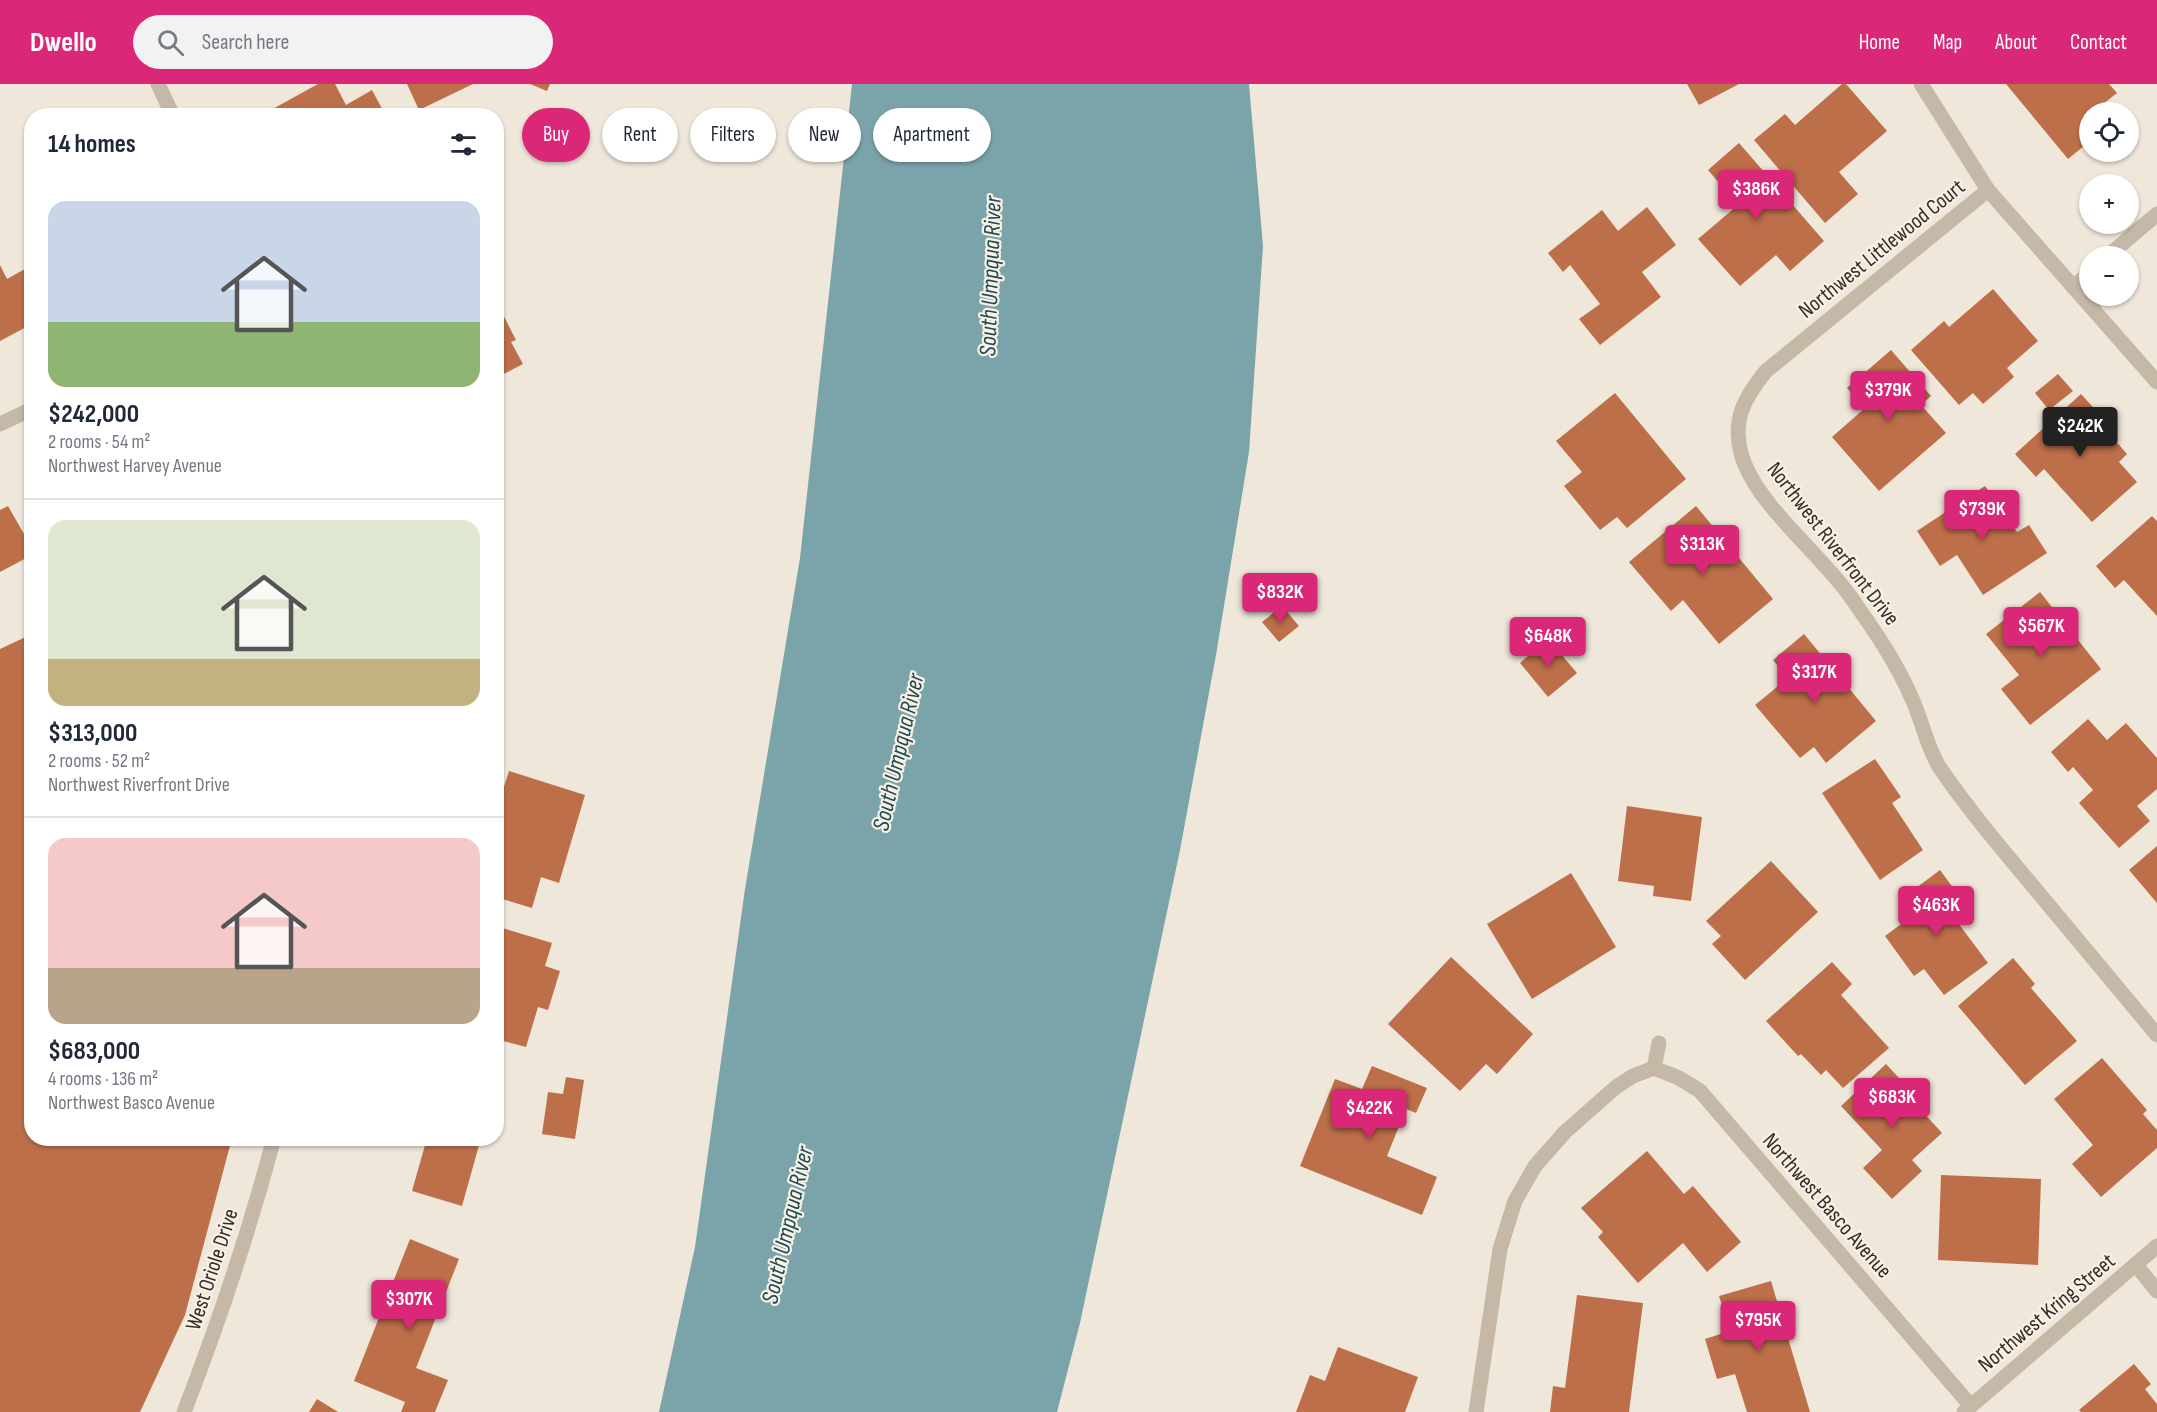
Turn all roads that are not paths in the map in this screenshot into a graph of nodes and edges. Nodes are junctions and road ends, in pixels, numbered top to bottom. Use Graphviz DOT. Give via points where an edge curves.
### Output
graph roads {
  1 [pos="158,84"];
  2 [pos="1921,84"];
  3 [pos="169,108"];
  4 [pos="1988,190"];
  5 [pos="2157,214"];
  6 [pos="2120,246"];
  7 [pos="2079,282"];
  8 [pos="2073,287"];
  9 [pos="1802,340"];
  10 [pos="2157,382"];
  11 [pos="24,413"];
  12 [pos="0,424"];
  13 [pos="2157,1035"];
  14 [pos="1659,1043"];
  15 [pos="1654,1068"];
  16 [pos="272,1146"];
  17 [pos="2157,1246"];
  18 [pos="2136,1265"];
  19 [pos="2157,1291"];
  20 [pos="1968,1409"];
  21 [pos="184,1412"];
  22 [pos="1476,1412"];
  1 -- 3 [label="street"];
  2 -- 4 [label="street"];
  4 -- 8 [label="street"];
  4 -- 9 [label="street, Northwest Littlewood Court"];
  5 -- 6 [label="street"];
  7 -- 8 [label="street"];
  8 -- 10 [label="street"];
  9 -- 13 [label="street, Northwest Riverfront Drive" via="1766,371 1749,392 1741,413 1737,434 1751,477 1847,592 1885,646 1945,775"];
  11 -- 12 [label="street"];
  14 -- 15 [label="street"];
  15 -- 20 [label="street, Northwest Basco Avenue" via="1700,1091"];
  15 -- 22 [label="street" via="1616,1087 1565,1132 1535,1166 1515,1201 1500,1249"];
  16 -- 21 [label="street, West Oriole Drive" via="251,1222"];
  17 -- 18 [label="street, Northwest Kring Street"];
  18 -- 19 [label="street"];
  18 -- 20 [label="street, Northwest Kring Street"];
}
